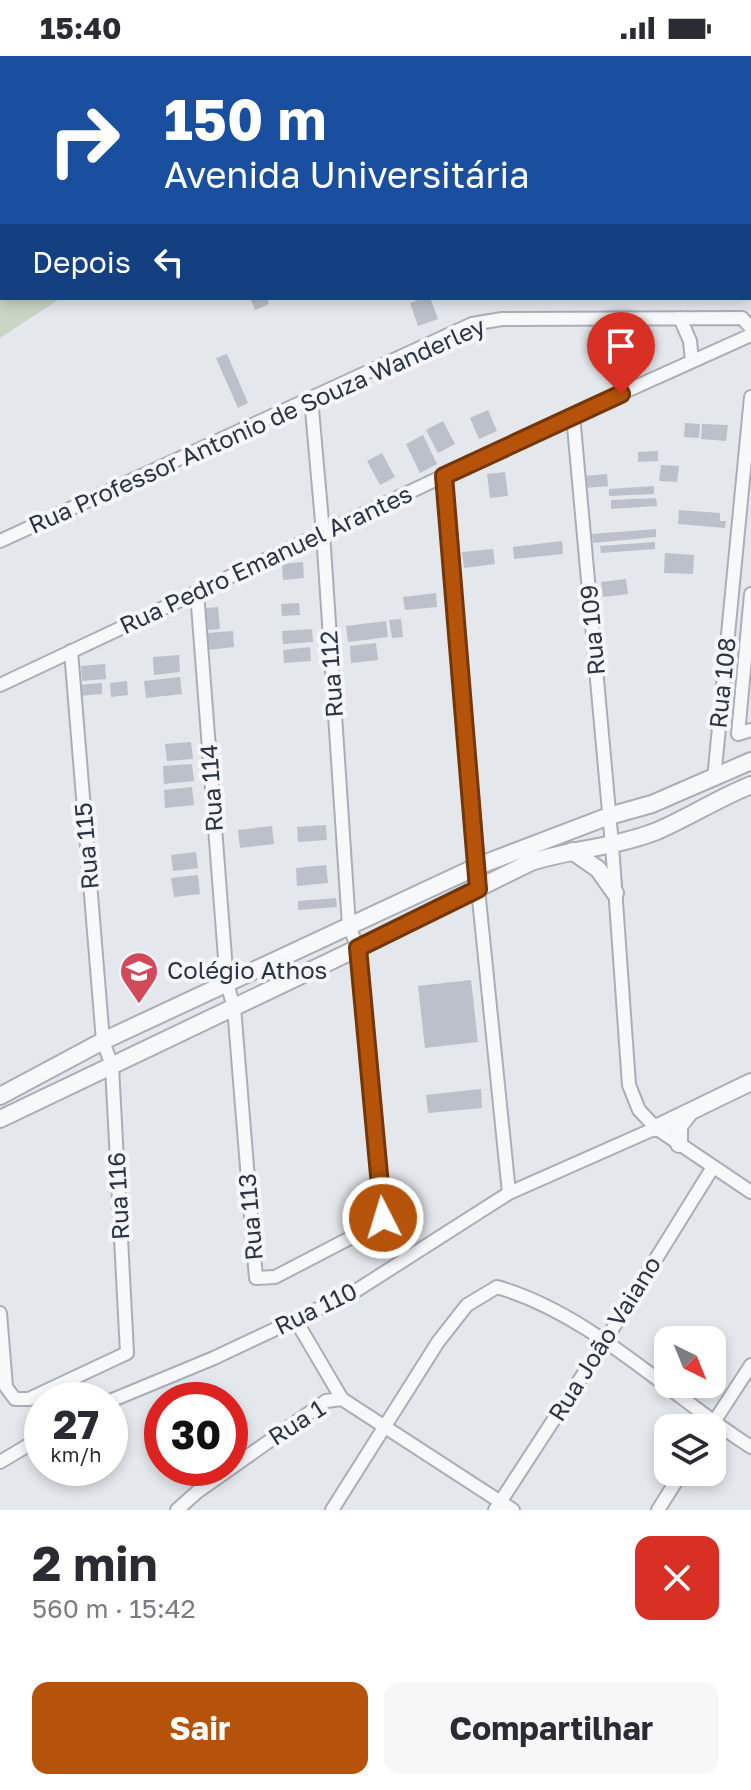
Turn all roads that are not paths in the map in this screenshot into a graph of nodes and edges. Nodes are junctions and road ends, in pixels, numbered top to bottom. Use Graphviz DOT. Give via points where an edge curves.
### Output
graph roads {
  1 [pos="680,318"];
  2 [pos="751,328"];
  3 [pos="751,335"];
  4 [pos="692,361"];
  5 [pos="751,397"];
  6 [pos="311,398"];
  7 [pos="573,415"];
  8 [pos="444,476"];
  9 [pos="323,533"];
  10 [pos="0,541"];
  11 [pos="197,592"];
  12 [pos="751,594"];
  13 [pos="71,651"];
  14 [pos="0,685"];
  15 [pos="744,732"];
  16 [pos="751,761"];
  17 [pos="714,779"];
  18 [pos="751,785"];
  19 [pos="656,802"];
  20 [pos="609,816"];
  21 [pos="670,824"];
  22 [pos="612,845"];
  23 [pos="572,851"];
  24 [pos="478,866"];
  25 [pos="478,889"];
  26 [pos="615,893"];
  27 [pos="349,926"];
  28 [pos="358,948"];
  29 [pos="227,984"];
  30 [pos="234,1007"];
  31 [pos="103,1041"];
  32 [pos="112,1066"];
  33 [pos="751,1082"];
  34 [pos="0,1096"];
  35 [pos="690,1111"];
  36 [pos="0,1119"];
  37 [pos="656,1128"];
  38 [pos="679,1144"];
  39 [pos="713,1167"];
  40 [pos="751,1192"];
  41 [pos="509,1193"];
  42 [pos="0,1313"];
  43 [pos="295,1319"];
  44 [pos="605,1341"];
  45 [pos="751,1365"];
  46 [pos="128,1394"];
  47 [pos="342,1399"];
  48 [pos="698,1414"];
  49 [pos="719,1414"];
  50 [pos="387,1426"];
  51 [pos="726,1433"];
  52 [pos="751,1447"];
  53 [pos="24,1448"];
  54 [pos="0,1462"];
  55 [pos="673,1486"];
  56 [pos="498,1506"];
  57 [pos="177,1510"];
  58 [pos="332,1510"];
  59 [pos="513,1510"];
  60 [pos="658,1510"];
  1 -- 2 [label="street, Rua Professor Antonio de Souza Wanderley" via="742,318"];
  1 -- 4 [label="street"];
  1 -- 6 [label="street, Rua Professor Antonio de Souza Wanderley" via="502,319 472,324"];
  3 -- 4 [label="street, Rua Pedro Emanuel Arantes"];
  4 -- 7 [label="street, Rua Pedro Emanuel Arantes"];
  5 -- 17 [label="street, Rua 108"];
  6 -- 9 [label="street, Rua 112"];
  6 -- 10 [label="street, Rua Professor Antonio de Souza Wanderley"];
  7 -- 8 [label="street, Rua Pedro Emanuel Arantes"];
  7 -- 20 [label="street, Rua 109"];
  8 -- 9 [label="street, Rua Pedro Emanuel Arantes"];
  8 -- 24 [label="street"];
  9 -- 11 [label="street, Rua Pedro Emanuel Arantes"];
  9 -- 27 [label="street, Rua 112"];
  11 -- 13 [label="street, Rua Pedro Emanuel Arantes"];
  11 -- 29 [label="street, Rua 114"];
  12 -- 15 [label="street"];
  13 -- 14 [label="street, Rua Pedro Emanuel Arantes"];
  13 -- 31 [label="street, Rua 115"];
  16 -- 17 [label="street"];
  17 -- 19 [label="street"];
  18 -- 21 [label="street"];
  19 -- 20 [label="street"];
  19 -- 21 [label="street"];
  20 -- 22 [label="street, Rua 109"];
  20 -- 24 [label="street"];
  21 -- 22 [label="street"];
  22 -- 23 [label="street"];
  22 -- 26 [label="street"];
  23 -- 25 [label="street" via="531,862"];
  23 -- 26 [label="street" via="598,869"];
  24 -- 25 [label="street"];
  24 -- 27 [label="street"];
  25 -- 28 [label="street"];
  25 -- 41 [label="street"];
  26 -- 37 [label="street" via="629,1085 639,1110"];
  27 -- 28 [label="street, Rua 112"];
  27 -- 29 [label="street"];
  28 -- 30 [label="street"];
  28 -- 30 [label="street, Rua 113" via="383,1218 275,1277 256,1278"];
  29 -- 30 [label="street, Rua 113"];
  29 -- 31 [label="street"];
  30 -- 32 [label="street"];
  31 -- 32 [label="street, Rua 116"];
  31 -- 34 [label="street"];
  32 -- 36 [label="street"];
  32 -- 42 [label="street, Rua 116" via="127,1353 29,1399 15,1399 6,1387"];
  33 -- 35 [label="street, Rua 110"];
  35 -- 37 [label="street, Rua 110"];
  35 -- 38 [label="street" via="679,1126"];
  37 -- 38 [label="street"];
  37 -- 41 [label="street, Rua 110"];
  38 -- 39 [label="street"];
  39 -- 40 [label="street"];
  39 -- 44 [label="street, Rua João Vaiano"];
  41 -- 43 [label="street, Rua 110" via="354,1292"];
  43 -- 46 [label="street, Rua 110"];
  43 -- 47 [label="street"];
  44 -- 48 [label="street"];
  44 -- 50 [label="street" via="527,1295 497,1287 467,1305"];
  44 -- 56 [label="street, Rua João Vaiano"];
  45 -- 49 [label="street"];
  47 -- 50 [label="street"];
  47 -- 57 [label="street, Rua 1" via="326,1401"];
  50 -- 56 [label="street"];
  50 -- 58 [label="street"];
  51 -- 52 [label="street"];
  53 -- 54 [label="street"];
  55 -- 60 [label="street"];
  56 -- 59 [label="street"];
}
